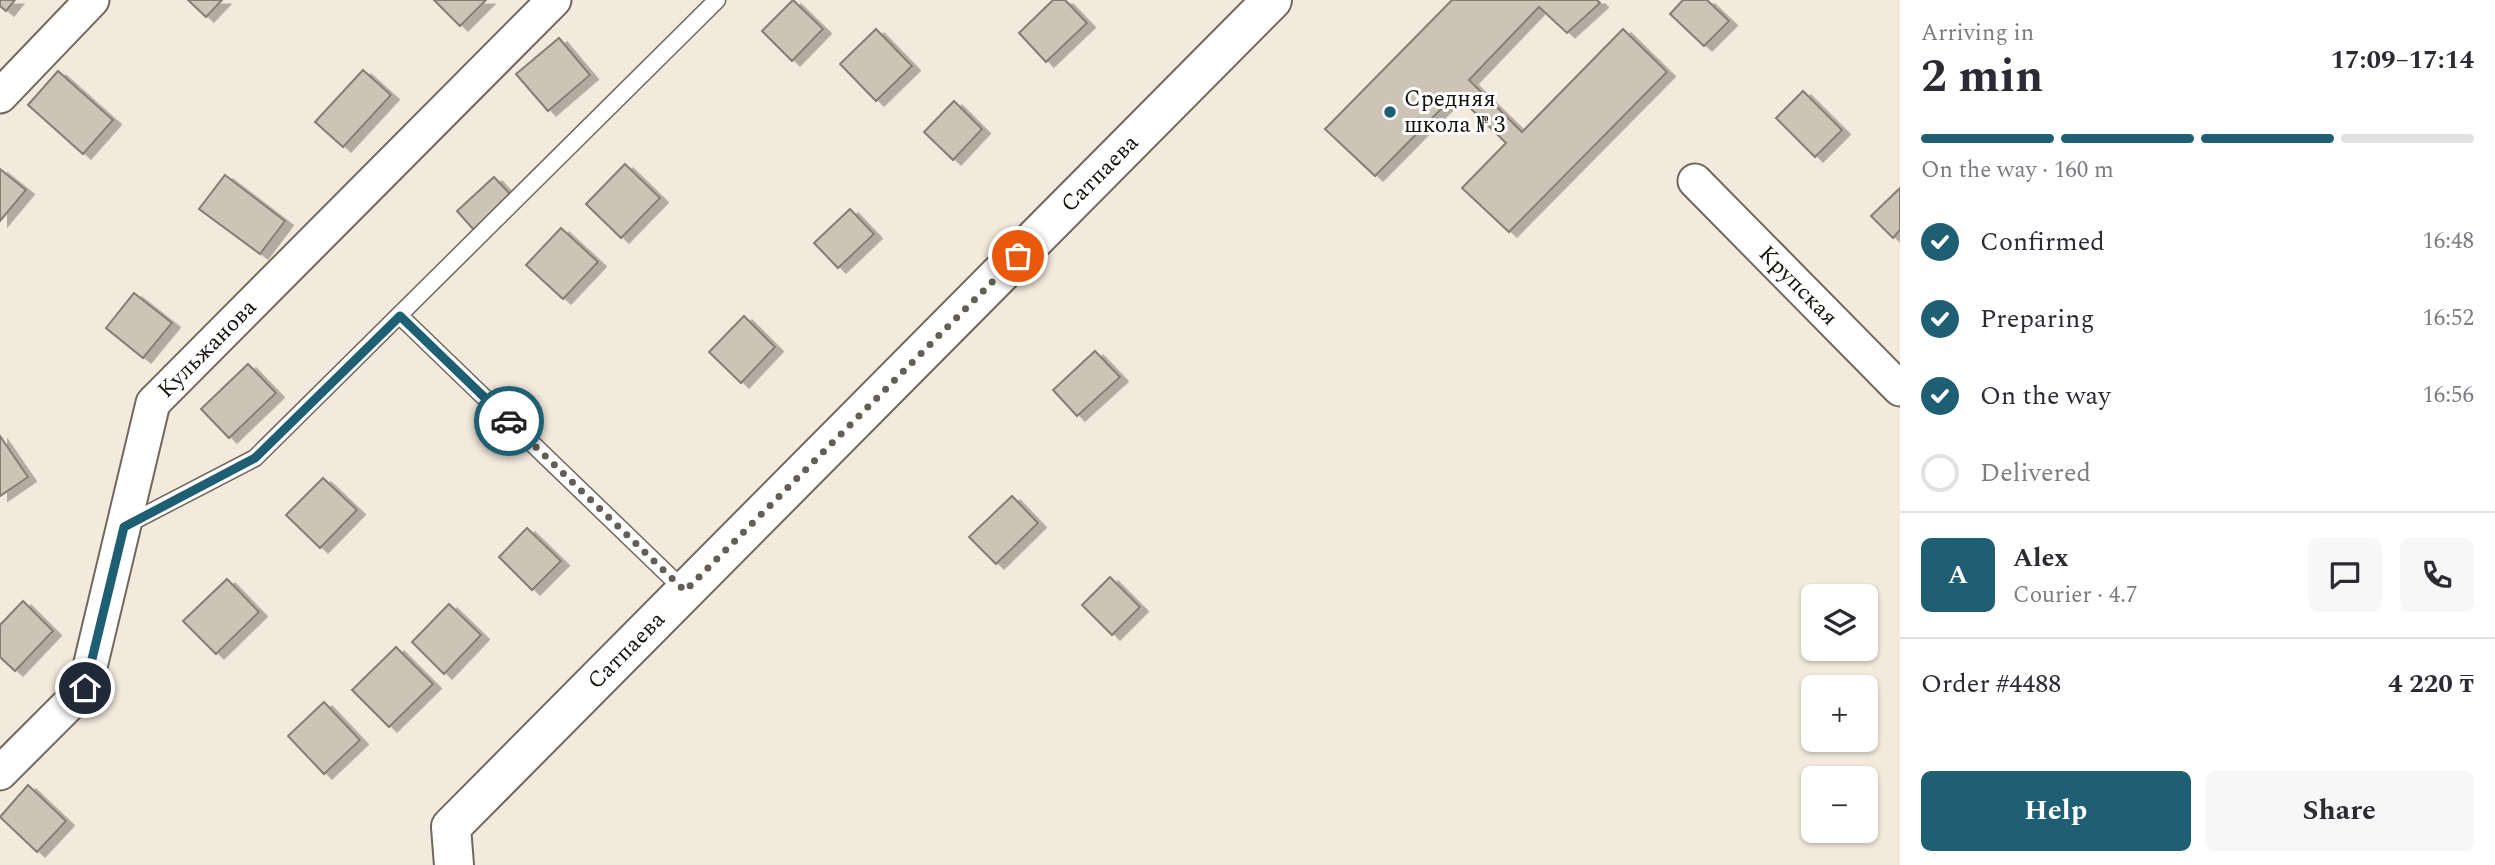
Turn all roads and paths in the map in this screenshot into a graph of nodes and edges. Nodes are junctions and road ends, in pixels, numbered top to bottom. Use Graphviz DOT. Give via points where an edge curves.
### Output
graph roads {
  1 [pos="92,0"];
  2 [pos="554,0"];
  3 [pos="717,0"];
  4 [pos="1272,0"];
  5 [pos="0,96"];
  6 [pos="1695,181"];
  7 [pos="400,316"];
  8 [pos="1900,389"];
  9 [pos="124,527"];
  10 [pos="685,591"];
  11 [pos="0,773"];
  12 [pos="454,865"];
  1 -- 5 [label="street"];
  2 -- 9 [label="street, Кульжанова" via="153,402"];
  3 -- 7 [label="lane"];
  4 -- 10 [label="street, Сатпаева"];
  6 -- 8 [label="street, Крупская"];
  7 -- 9 [label="lane" via="255,458"];
  7 -- 10 [label="lane"];
  9 -- 11 [label="street, Кульжанова" via="85,688"];
  10 -- 12 [label="street, Сатпаева" via="451,827"];
}
